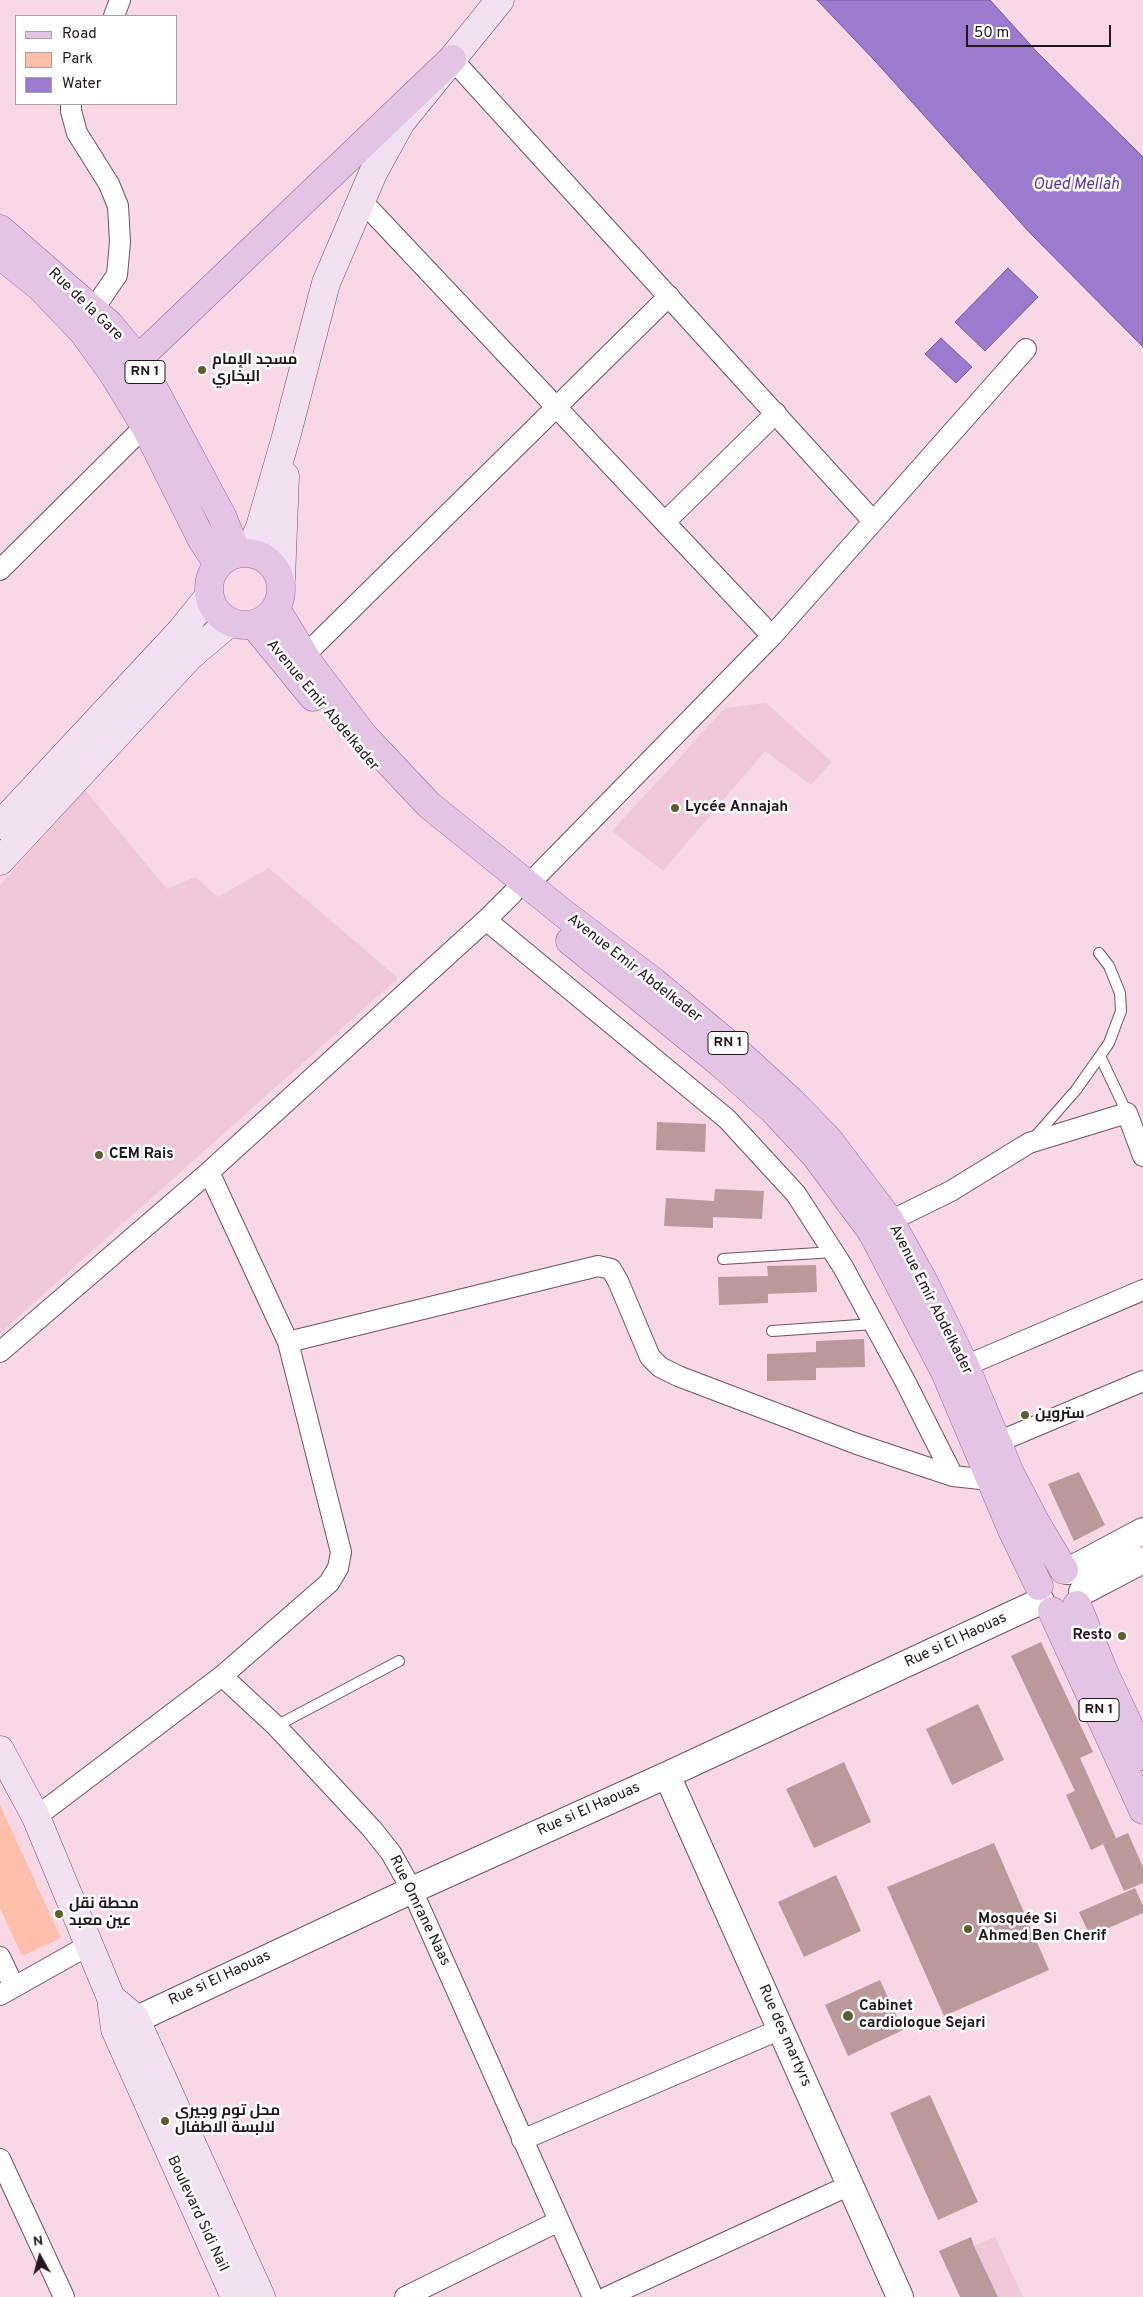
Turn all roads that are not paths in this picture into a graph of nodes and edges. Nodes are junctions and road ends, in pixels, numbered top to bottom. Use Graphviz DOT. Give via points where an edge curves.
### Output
graph roads {
  1 [pos="120,0"];
  2 [pos="500,0"];
  3 [pos="114,15"];
  4 [pos="452,59"];
  5 [pos="71,105"];
  6 [pos="361,200"];
  7 [pos="0,229"];
  8 [pos="0,255"];
  9 [pos="669,296"];
  10 [pos="93,310"];
  11 [pos="1026,349"];
  12 [pos="138,359"];
  13 [pos="556,406"];
  14 [pos="776,413"];
  15 [pos="144,426"];
  16 [pos="286,437"];
  17 [pos="873,521"];
  18 [pos="664,522"];
  19 [pos="235,557"];
  20 [pos="0,570"];
  21 [pos="280,579"];
  22 [pos="209,596"];
  23 [pos="276,609"];
  24 [pos="242,624"];
  25 [pos="772,636"];
  26 [pos="305,656"];
  27 [pos="0,825"];
  28 [pos="0,861"];
  29 [pos="521,889"];
  30 [pos="486,920"];
  31 [pos="1099,953"];
  32 [pos="1100,1056"];
  33 [pos="1127,1114"];
  34 [pos="1029,1143"];
  35 [pos="1143,1156"];
  36 [pos="209,1172"];
  37 [pos="890,1221"];
  38 [pos="834,1252"];
  39 [pos="723,1260"];
  40 [pos="1143,1290"];
  41 [pos="874,1324"];
  42 [pos="772,1331"];
  43 [pos="288,1342"];
  44 [pos="0,1352"];
  45 [pos="965,1366"];
  46 [pos="1143,1381"];
  47 [pos="998,1442"];
  48 [pos="953,1476"];
  49 [pos="1000,1476"];
  50 [pos="1143,1531"];
  51 [pos="1143,1560"];
  52 [pos="1060,1591"];
  53 [pos="399,1661"];
  54 [pos="222,1676"];
  55 [pos="276,1726"];
  56 [pos="0,1750"];
  57 [pos="1143,1756"];
  58 [pos="667,1775"];
  59 [pos="1143,1810"];
  60 [pos="36,1817"];
  61 [pos="412,1890"];
  62 [pos="89,1945"];
  63 [pos="0,1957"];
  64 [pos="7,1991"];
  65 [pos="125,2024"];
  66 [pos="781,2029"];
  67 [pos="522,2140"];
  68 [pos="0,2159"];
  69 [pos="850,2185"];
  70 [pos="559,2221"];
  71 [pos="64,2297"];
  72 [pos="235,2297"];
  73 [pos="261,2297"];
  74 [pos="405,2297"];
  75 [pos="593,2297"];
  76 [pos="607,2297"];
  77 [pos="900,2297"];
  1 -- 3 [label="street"];
  2 -- 4 [label="main road"];
  4 -- 6 [label="main road" via="401,122 372,173"];
  4 -- 9 [label="street"];
  4 -- 12 [label="main road"];
  5 -- 10 [label="street" via="78,133 109,184 118,206 120,242 117,275"];
  6 -- 13 [label="street"];
  6 -- 16 [label="main road" via="326,283"];
  7 -- 10 [label="main road, Rue de la Gare / RN 1"];
  8 -- 15 [label="main road, Rue de la Gare / RN 1" via="40,287 83,332 112,372"];
  9 -- 13 [label="street"];
  9 -- 14 [label="street"];
  10 -- 12 [label="main road, Rue de la Gare / RN 1"];
  11 -- 17 [label="street"];
  12 -- 19 [label="main road, Rue de la Gare / RN 1" via="222,516"];
  13 -- 18 [label="street"];
  13 -- 26 [label="street"];
  14 -- 17 [label="street"];
  14 -- 18 [label="street"];
  15 -- 19 [label="main road, Rue de la Gare / RN 1" via="202,540"];
  15 -- 20 [label="street"];
  16 -- 19 [label="main road" via="260,527"];
  16 -- 21 [label="main road"];
  17 -- 25 [label="street"];
  18 -- 25 [label="street"];
  19 -- 21 [label="main road" via="259,555 276,569"];
  19 -- 22 [label="main road" via="212,574"];
  21 -- 23 [label="main road" via="282,590"];
  22 -- 24 [label="main road" via="220,616"];
  22 -- 27 [label="main road" via="181,631"];
  23 -- 24 [label="main road" via="270,616"];
  23 -- 26 [label="main road, Avenue Emir Abdelkader / RN 1"];
  24 -- 28 [label="main road" via="190,656"];
  24 -- 29 [label="main road, Avenue Emir Abdelkader / RN 1" via="363,761 438,831"];
  25 -- 29 [label="street"];
  26 -- 29 [label="main road, Avenue Emir Abdelkader / RN 1" via="363,735 429,805"];
  29 -- 30 [label="street"];
  29 -- 37 [label="main road, Avenue Emir Abdelkader / RN 1" via="654,982 732,1047 828,1139"];
  29 -- 49 [label="main road, Avenue Emir Abdelkader / RN 1" via="774,1111 815,1155 872,1232"];
  30 -- 36 [label="street"];
  30 -- 38 [label="street" via="727,1119 796,1194"];
  31 -- 32 [label="lane" via="1109,966 1120,993 1121,1011"];
  32 -- 33 [label="lane"];
  32 -- 34 [label="lane" via="1076,1090"];
  33 -- 34 [label="street"];
  33 -- 35 [label="street"];
  34 -- 37 [label="street" via="951,1191"];
  36 -- 43 [label="street"];
  36 -- 44 [label="street"];
  37 -- 45 [label="main road, Avenue Emir Abdelkader / RN 1"];
  38 -- 39 [label="lane"];
  38 -- 41 [label="street"];
  40 -- 45 [label="street"];
  41 -- 42 [label="lane"];
  41 -- 48 [label="street"];
  43 -- 48 [label="street" via="598,1266 611,1269 650,1356 660,1367 857,1444"];
  43 -- 54 [label="street" via="341,1552 338,1568 329,1583"];
  45 -- 47 [label="main road, Avenue Emir Abdelkader / RN 1"];
  46 -- 47 [label="street"];
  47 -- 49 [label="main road, Avenue Emir Abdelkader / RN 1"];
  48 -- 49 [label="street"];
  49 -- 52 [label="main road, Avenue Emir Abdelkader / RN 1" via="1012,1530"];
  50 -- 52 [label="street"];
  51 -- 52 [label="street"];
  52 -- 57 [label="main road, Avenue Emir Abdelkader / RN 1" via="1103,1670"];
  52 -- 58 [label="street, Rue si El Haouas"];
  52 -- 59 [label="main road, Avenue Emir Abdelkader / RN 1"];
  53 -- 55 [label="lane"];
  54 -- 55 [label="street, Rue Omrane Naas"];
  54 -- 60 [label="street"];
  55 -- 61 [label="street, Rue Omrane Naas" via="372,1829 391,1853"];
  56 -- 60 [label="main road"];
  58 -- 61 [label="street, Rue si El Haouas"];
  58 -- 66 [label="street, Rue des martyrs"];
  60 -- 62 [label="main road"];
  61 -- 65 [label="street, Rue si El Haouas"];
  61 -- 67 [label="street, Rue Omrane Naas"];
  62 -- 64 [label="street"];
  62 -- 65 [label="main road, Boulevard Sidi Nail"];
  63 -- 64 [label="street"];
  65 -- 72 [label="main road, Boulevard Sidi Nail"];
  65 -- 73 [label="main road, Boulevard Sidi Nail"];
  66 -- 67 [label="street"];
  66 -- 69 [label="street, Rue des martyrs"];
  67 -- 70 [label="street, Rue Omrane Naas"];
  68 -- 71 [label="street"];
  69 -- 76 [label="street"];
  69 -- 77 [label="street, Rue des martyrs"];
  70 -- 74 [label="street"];
  70 -- 75 [label="street, Rue Omrane Naas"];
}
